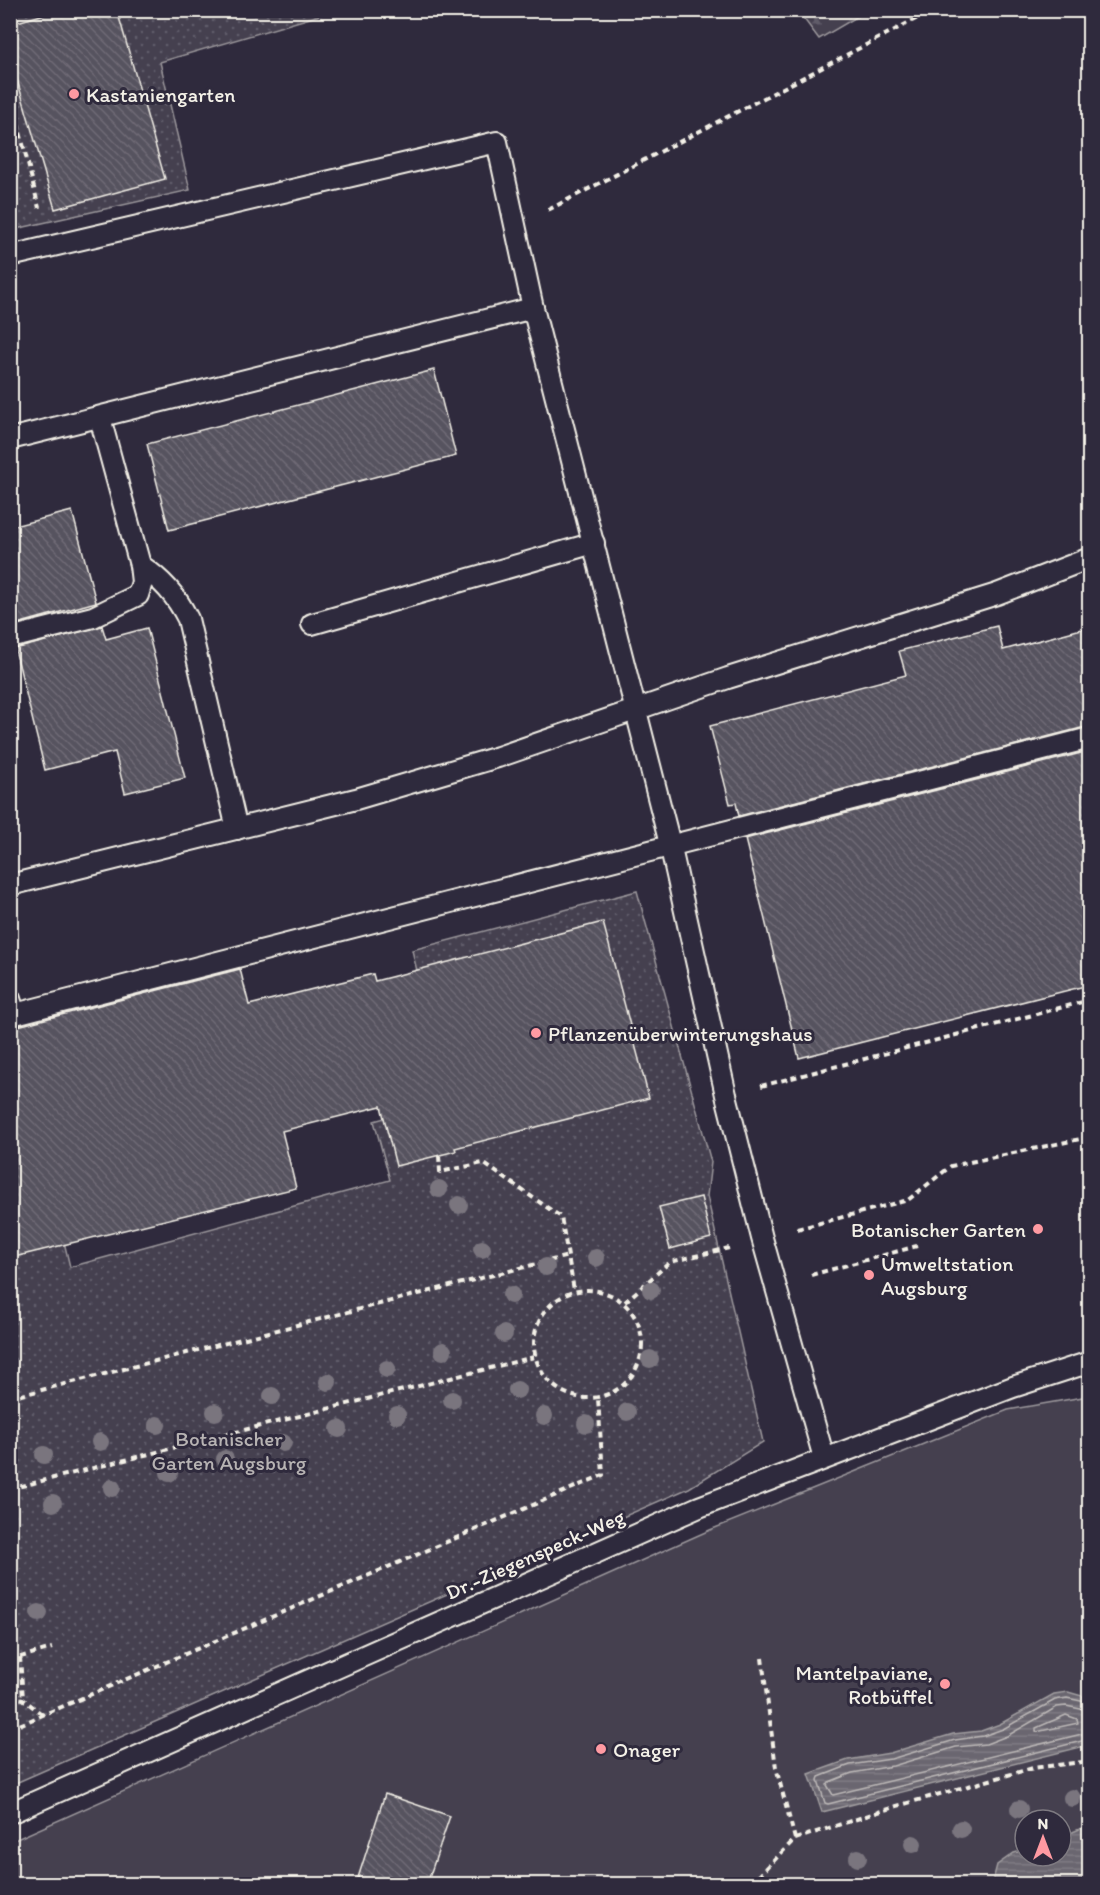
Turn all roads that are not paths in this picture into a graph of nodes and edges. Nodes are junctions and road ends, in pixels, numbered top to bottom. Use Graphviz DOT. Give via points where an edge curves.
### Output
graph roads {
  1 [pos="10,256"];
  2 [pos="533,308"];
  3 [pos="99,418"];
  4 [pos="10,439"];
  5 [pos="594,543"];
  6 [pos="1089,558"];
  7 [pos="140,565"];
  8 [pos="312,624"];
  9 [pos="10,638"];
  10 [pos="637,710"];
  11 [pos="1089,738"];
  12 [pos="237,829"];
  13 [pos="670,844"];
  14 [pos="10,885"];
  15 [pos="10,999"];
  16 [pos="1089,1362"];
  17 [pos="824,1458"];
  18 [pos="10,1813"];
  1 -- 2 [label="lane" via="497,142"];
  2 -- 3 [label="lane"];
  2 -- 5 [label="lane"];
  3 -- 4 [label="lane"];
  3 -- 7 [label="lane"];
  5 -- 8 [label="lane"];
  5 -- 10 [label="lane"];
  6 -- 10 [label="lane" via="997,594"];
  7 -- 9 [label="lane" via="142,582 138,595 124,604 93,617"];
  7 -- 12 [label="lane" via="176,596 188,619"];
  10 -- 12 [label="lane" via="488,760"];
  10 -- 13 [label="lane"];
  11 -- 13 [label="lane"];
  12 -- 14 [label="lane"];
  13 -- 15 [label="lane" via="15,1014"];
  13 -- 17 [label="lane" via="726,1095"];
  16 -- 17 [label="lane, Dr.-Ziegenspeck-Weg"];
  17 -- 18 [label="lane, Dr.-Ziegenspeck-Weg" via="699,1507"];
}
